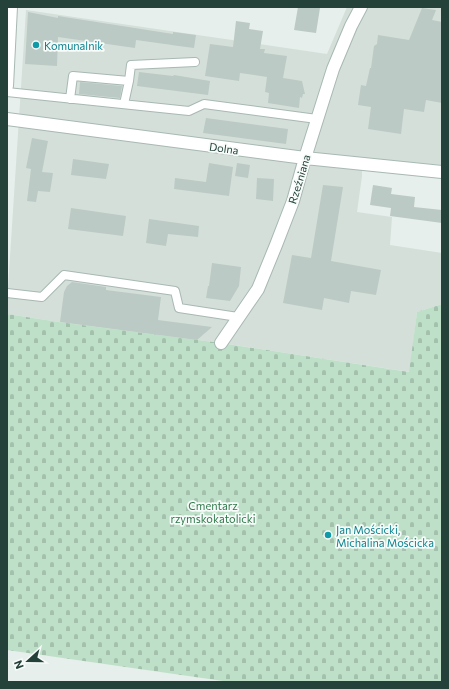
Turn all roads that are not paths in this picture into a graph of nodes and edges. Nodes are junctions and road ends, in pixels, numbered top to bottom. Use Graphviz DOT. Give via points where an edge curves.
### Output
graph roads {
  1 [pos="12,7"];
  2 [pos="361,7"];
  3 [pos="195,62"];
  4 [pos="129,82"];
  5 [pos="7,86"];
  6 [pos="7,92"];
  7 [pos="70,99"];
  8 [pos="124,104"];
  9 [pos="7,119"];
  10 [pos="318,119"];
  11 [pos="305,158"];
  12 [pos="442,172"];
  13 [pos="7,293"];
  14 [pos="238,317"];
  15 [pos="221,343"];
  1 -- 5 [label="street"];
  2 -- 10 [label="street, Rzeźniana" via="334,67"];
  3 -- 4 [label="lane" via="131,65"];
  4 -- 7 [label="lane" via="73,76"];
  4 -- 8 [label="lane"];
  6 -- 7 [label="lane"];
  7 -- 8 [label="lane"];
  8 -- 10 [label="lane" via="189,111 204,104"];
  9 -- 11 [label="street, Dolna"];
  10 -- 11 [label="street, Rzeźniana"];
  11 -- 12 [label="street, Dolna"];
  11 -- 14 [label="street, Rzeźniana" via="293,201 258,289"];
  13 -- 14 [label="lane" via="42,297 64,275 175,291 179,308"];
  14 -- 15 [label="street, Rzeźniana"];
}
